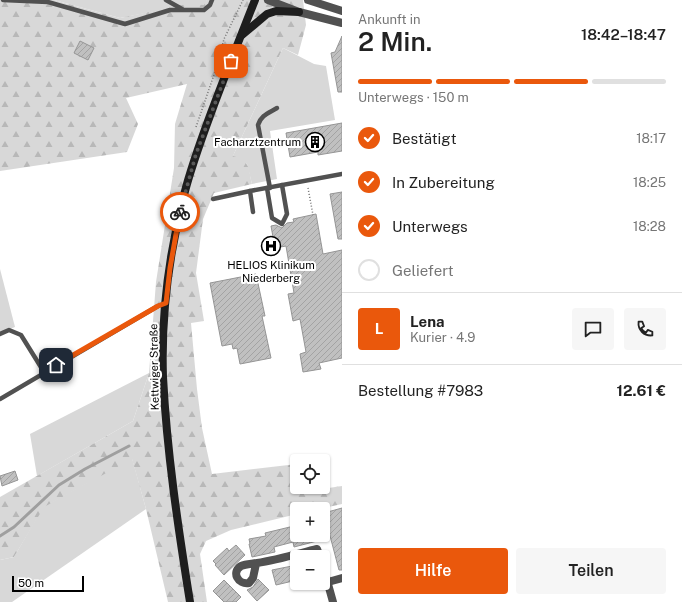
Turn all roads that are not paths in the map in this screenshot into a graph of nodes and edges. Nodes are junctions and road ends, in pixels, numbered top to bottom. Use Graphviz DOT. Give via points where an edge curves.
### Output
graph roads {
  1 [pos="3,0"];
  2 [pos="166,0"];
  3 [pos="212,0"];
  4 [pos="255,0"];
  5 [pos="268,0"];
  6 [pos="308,0"];
  7 [pos="183,9"];
  8 [pos="342,11"];
  9 [pos="299,12"];
  10 [pos="342,23"];
  11 [pos="240,37"];
  12 [pos="277,108"];
  13 [pos="342,174"];
  14 [pos="282,185"];
  15 [pos="269,188"];
  16 [pos="250,191"];
  17 [pos="213,199"];
  18 [pos="253,212"];
  19 [pos="166,303"];
  20 [pos="0,334"];
  21 [pos="44,372"];
  22 [pos="0,399"];
  23 [pos="290,556"];
  24 [pos="256,564"];
  25 [pos="342,578"];
  26 [pos="330,581"];
  27 [pos="330,590"];
  28 [pos="190,602"];
  29 [pos="333,602"];
  1 -- 7 [label="lane" via="48,2 125,24 170,10"];
  2 -- 7 [label="lane"];
  3 -- 7 [label="lane" via="204,10"];
  4 -- 11 [label="main road, Kettwiger Straße"];
  5 -- 9 [label="street"];
  6 -- 8 [label="street"];
  9 -- 10 [label="street"];
  9 -- 11 [label="main road" via="276,11 267,14"];
  11 -- 19 [label="main road, Kettwiger Straße" via="189,175 175,235"];
  12 -- 15 [label="lane" via="262,116 258,125"];
  13 -- 14 [label="lane"];
  14 -- 15 [label="lane"];
  14 -- 15 [label="lane" via="287,214 282,224 272,218"];
  15 -- 16 [label="lane"];
  16 -- 17 [label="lane"];
  16 -- 18 [label="lane"];
  19 -- 21 [label="lane"];
  19 -- 28 [label="main road, Kettwiger Straße" via="163,353 166,412 173,492"];
  20 -- 21 [label="lane" via="9,330 21,335"];
  21 -- 22 [label="lane"];
  23 -- 24 [label="street"];
  25 -- 26 [label="street"];
  27 -- 29 [label="street"];
}
